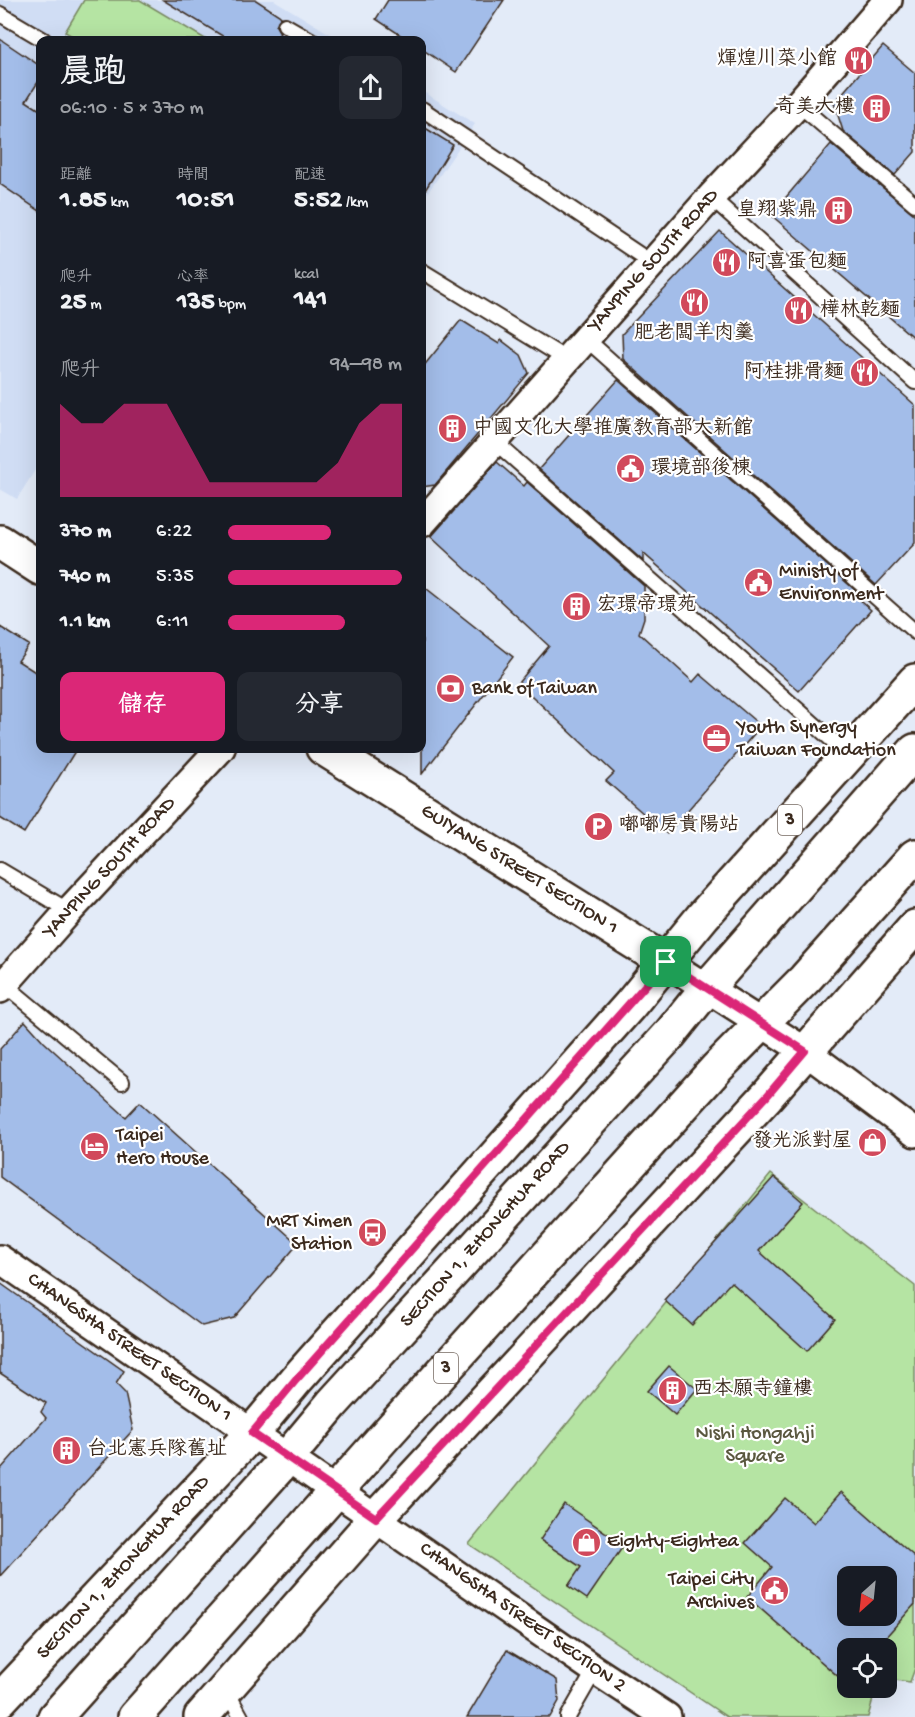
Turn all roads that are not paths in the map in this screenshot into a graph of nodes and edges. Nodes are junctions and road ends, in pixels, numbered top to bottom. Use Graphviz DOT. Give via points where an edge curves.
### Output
graph roads {
  1 [pos="888,0"];
  2 [pos="0,14"];
  3 [pos="285,25"];
  4 [pos="37,36"];
  5 [pos="303,36"];
  6 [pos="798,104"];
  7 [pos="426,113"];
  8 [pos="711,197"];
  9 [pos="915,204"];
  10 [pos="652,263"];
  11 [pos="426,273"];
  12 [pos="585,338"];
  13 [pos="566,359"];
  14 [pos="915,382"];
  15 [pos="494,441"];
  16 [pos="426,518"];
  17 [pos="0,542"];
  18 [pos="36,565"];
  19 [pos="915,632"];
  20 [pos="915,681"];
  21 [pos="915,751"];
  22 [pos="216,753"];
  23 [pos="331,753"];
  24 [pos="849,755"];
  25 [pos="915,856"];
  26 [pos="0,870"];
  27 [pos="69,911"];
  28 [pos="915,927"];
  29 [pos="666,962"];
  30 [pos="2,986"];
  31 [pos="707,988"];
  32 [pos="763,1023"];
  33 [pos="805,1051"];
  34 [pos="122,1082"];
  35 [pos="915,1133"];
  36 [pos="0,1259"];
  37 [pos="252,1433"];
  38 [pos="287,1458"];
  39 [pos="336,1491"];
  40 [pos="376,1518"];
  41 [pos="595,1670"];
  42 [pos="0,1701"];
  43 [pos="233,1703"];
  44 [pos="55,1717"];
  45 [pos="135,1717"];
  46 [pos="201,1717"];
  47 [pos="568,1717"];
  48 [pos="667,1717"];
  1 -- 6 [label="street, YANPING SOUTH ROAD"];
  2 -- 4 [label="lane"];
  3 -- 5 [label="lane"];
  6 -- 8 [label="street, YANPING SOUTH ROAD"];
  6 -- 9 [label="lane"];
  7 -- 10 [label="lane"];
  8 -- 10 [label="street, YANPING SOUTH ROAD"];
  8 -- 14 [label="lane"];
  10 -- 12 [label="street, YANPING SOUTH ROAD"];
  11 -- 13 [label="lane"];
  12 -- 13 [label="street, YANPING SOUTH ROAD"];
  12 -- 19 [label="lane"];
  13 -- 15 [label="street, YANPING SOUTH ROAD"];
  15 -- 16 [label="street, YANPING SOUTH ROAD"];
  15 -- 24 [label="lane"];
  17 -- 18 [label="main road"];
  20 -- 24 [label="main road, SECTION 1, ZHONGHUA ROAD / 3"];
  21 -- 31 [label="main road, SECTION 1, ZHONGHUA ROAD"];
  22 -- 27 [label="street, YANPING SOUTH ROAD"];
  23 -- 29 [label="main road, GUIYANG STREET SECTION 1"];
  24 -- 29 [label="main road, SECTION 1, ZHONGHUA ROAD / 3"];
  25 -- 32 [label="main road, 3"];
  26 -- 27 [label="lane"];
  27 -- 30 [label="street, YANPING SOUTH ROAD"];
  28 -- 33 [label="main road"];
  29 -- 31 [label="street, GUIYANG STREET SECTION 1"];
  29 -- 37 [label="main road, SECTION 1, ZHONGHUA ROAD / 3"];
  30 -- 34 [label="lane"];
  31 -- 32 [label="street, GUIYANG STREET SECTION 1"];
  31 -- 38 [label="main road, SECTION 1, ZHONGHUA ROAD" via="670,1034"];
  32 -- 33 [label="street, GUIYANG STREET SECTION 1"];
  32 -- 39 [label="main road, 3" via="717,1068"];
  33 -- 35 [label="street, GUIYANG STREET SECTION 1"];
  33 -- 40 [label="main road"];
  36 -- 37 [label="street, CHANGSHA STREET SECTION 1"];
  37 -- 38 [label="street, CHANGSHA STREET SECTION 1"];
  37 -- 42 [label="main road, SECTION 1, ZHONGHUA ROAD / 3"];
  38 -- 39 [label="street, CHANGSHA STREET SECTION 1"];
  38 -- 44 [label="main road, SECTION 1, ZHONGHUA ROAD"];
  39 -- 40 [label="street, CHANGSHA STREET SECTION 2"];
  39 -- 45 [label="main road, 3"];
  40 -- 41 [label="street, CHANGSHA STREET SECTION 2"];
  40 -- 43 [label="main road"];
  41 -- 47 [label="lane"];
  41 -- 48 [label="street, CHANGSHA STREET SECTION 2"];
  43 -- 46 [label="main road"];
}
